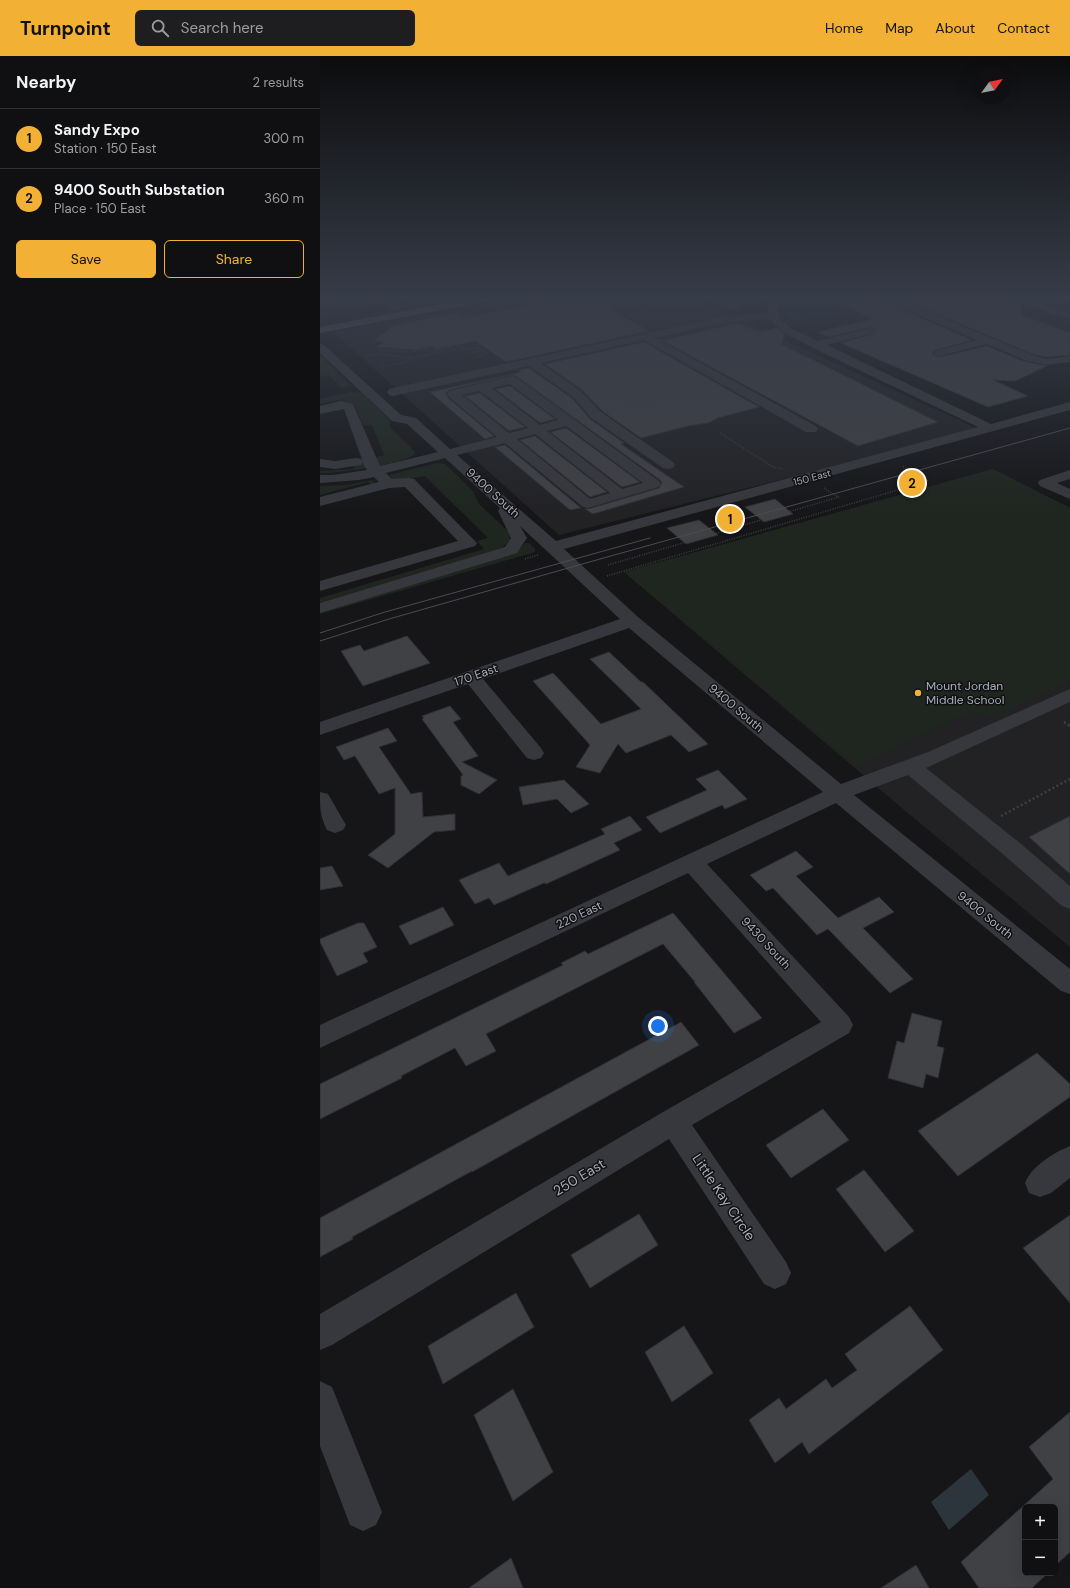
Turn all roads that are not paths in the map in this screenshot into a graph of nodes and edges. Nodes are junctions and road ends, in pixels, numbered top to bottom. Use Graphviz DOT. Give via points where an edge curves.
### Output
graph roads {
  1 [pos="344,369"];
  2 [pos="508,369"];
  3 [pos="542,369"];
  4 [pos="704,369"];
  5 [pos="867,369"];
  6 [pos="475,382"];
  7 [pos="394,393"];
  8 [pos="1070,406"];
  9 [pos="320,410"];
  10 [pos="574,420"];
  11 [pos="990,428"];
  12 [pos="811,429"];
  13 [pos="537,431"];
  14 [pos="507,438"];
  15 [pos="448,453"];
  16 [pos="320,463"];
  17 [pos="373,466"];
  18 [pos="1068,477"];
  19 [pos="320,479"];
  20 [pos="651,482"];
  21 [pos="388,484"];
  22 [pos="616,490"];
  23 [pos="1070,495"];
  24 [pos="498,498"];
  25 [pos="320,502"];
  26 [pos="553,546"];
  27 [pos="320,586"];
  28 [pos="320,608"];
  29 [pos="632,621"];
  30 [pos="472,677"];
  31 [pos="1065,708"];
  32 [pos="320,730"];
  33 [pos="534,752"];
  34 [pos="912,766"];
  35 [pos="838,793"];
  36 [pos="320,799"];
  37 [pos="979,816"];
  38 [pos="335,825"];
  39 [pos="691,862"];
  40 [pos="1070,887"];
  41 [pos="1070,900"];
  42 [pos="1070,984"];
  43 [pos="840,1025"];
  44 [pos="320,1037"];
  45 [pos="673,1121"];
  46 [pos="1070,1160"];
  47 [pos="1040,1184"];
  48 [pos="775,1273"];
  49 [pos="320,1333"];
  50 [pos="320,1399"];
  51 [pos="363,1512"];
  1 -- 15 [label="street, 9400 South" via="397,418 411,415"];
  2 -- 6 [label="street"];
  3 -- 20 [label="street" via="578,395 596,415 674,470"];
  4 -- 12 [label="street"];
  5 -- 11 [label="street"];
  6 -- 7 [label="street"];
  6 -- 10 [label="street" via="512,380"];
  6 -- 13 [label="street"];
  6 -- 14 [label="street" via="453,394"];
  8 -- 11 [label="street, 150 East"];
  9 -- 17 [label="street" via="341,405 349,407"];
  10 -- 13 [label="street"];
  10 -- 20 [label="street"];
  11 -- 26 [label="street, 150 East"];
  13 -- 14 [label="street"];
  13 -- 22 [label="street"];
  14 -- 15 [label="street"];
  14 -- 20 [label="street" via="588,504 654,484"];
  15 -- 17 [label="street"];
  15 -- 24 [label="street, 9400 South"];
  16 -- 17 [label="street"];
  17 -- 19 [label="street" via="359,476"];
  17 -- 21 [label="street"];
  18 -- 23 [label="street" via="1045,483"];
  21 -- 25 [label="street"];
  21 -- 27 [label="street" via="409,482 469,543"];
  24 -- 26 [label="street, 9400 South"];
  24 -- 28 [label="street" via="519,538 511,550"];
  26 -- 29 [label="street, 9400 South"];
  29 -- 30 [label="street, 170 East"];
  29 -- 35 [label="street, 9400 South"];
  30 -- 32 [label="street, 170 East"];
  30 -- 33 [label="street"];
  31 -- 34 [label="street, 220 East"];
  34 -- 35 [label="street, 220 East"];
  34 -- 37 [label="street"];
  35 -- 39 [label="street, 220 East"];
  35 -- 42 [label="street, 9400 South"];
  36 -- 38 [label="street"];
  37 -- 40 [label="street" via="1004,829"];
  37 -- 41 [label="street"];
  39 -- 43 [label="street, 9430 South"];
  39 -- 44 [label="street, 220 East"];
  43 -- 45 [label="street, 250 East"];
  45 -- 48 [label="street, Little Kay Circle"];
  45 -- 49 [label="street, 250 East"];
  46 -- 47 [label="street"];
  50 -- 51 [label="street"];
}
